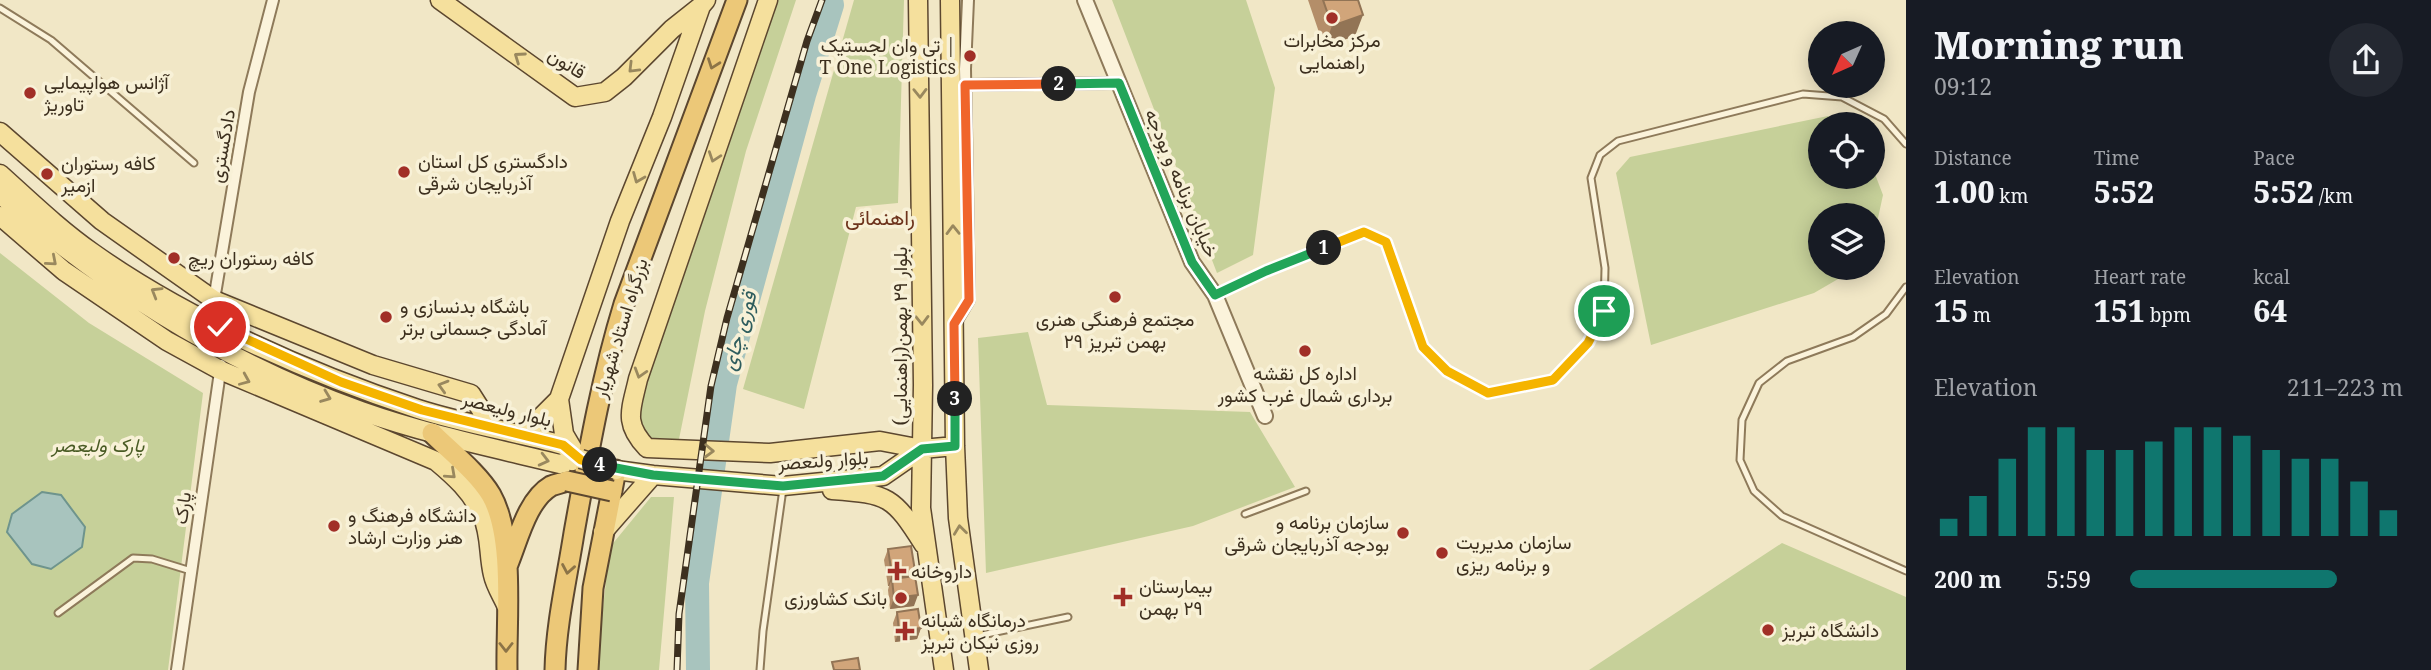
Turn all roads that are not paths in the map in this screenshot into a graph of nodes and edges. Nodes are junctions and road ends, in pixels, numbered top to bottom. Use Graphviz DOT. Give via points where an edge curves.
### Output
graph roads {
  1 [pos="273,0"];
  2 [pos="440,0"];
  3 [pos="737,0"];
  4 [pos="768,0"];
  5 [pos="918,0"];
  6 [pos="1085,0"];
  7 [pos="966,1"];
  8 [pos="704,3"];
  9 [pos="0,8"];
  10 [pos="1119,83"];
  11 [pos="965,85"];
  12 [pos="0,132"];
  13 [pos="1906,144"];
  14 [pos="194,163"];
  15 [pos="0,174"];
  16 [pos="0,194"];
  17 [pos="0,216"];
  18 [pos="1906,287"];
  19 [pos="1215,295"];
  20 [pos="214,299"];
  21 [pos="954,324"];
  22 [pos="224,352"];
  23 [pos="220,370"];
  24 [pos="559,399"];
  25 [pos="1265,416"];
  26 [pos="492,427"];
  27 [pos="432,433"];
  28 [pos="524,434"];
  29 [pos="955,446"];
  30 [pos="922,449"];
  31 [pos="581,460"];
  32 [pos="616,470"];
  33 [pos="653,475"];
  34 [pos="783,486"];
  35 [pos="612,491"];
  36 [pos="1306,491"];
  37 [pos="1245,514"];
  38 [pos="603,533"];
  39 [pos="926,550"];
  40 [pos="506,569"];
  41 [pos="191,571"];
  42 [pos="1906,571"];
  43 [pos="506,605"];
  44 [pos="58,613"];
  45 [pos="1068,617"];
  46 [pos="974,637"];
  47 [pos="177,670"];
  48 [pos="506,670"];
  49 [pos="555,670"];
  50 [pos="588,670"];
  51 [pos="760,670"];
  52 [pos="944,670"];
  53 [pos="979,670"];
  1 -- 20 [label="street, دادگستری" via="249,92"];
  8 -- 2 [label="main road, قانون, one-way" via="606,92 575,97"];
  3 -- 49 [label="highway, بزرگراه استاد شهریار, one-way" via="611,345 589,449"];
  4 -- 30 [label="main road, بلوار ولىعصر, one-way" via="638,379 630,415 635,435 647,448 770,453 880,441"];
  5 -- 30 [label="main road, بلوار ٢٩ بهمن(راهنمایی), one-way"];
  6 -- 10 [label="street, خیابان برنامه و بودجه"];
  7 -- 11 [label="street"];
  21 -- 7 [label="main road, one-way"];
  8 -- 24 [label="main road, one-way" via="620,221"];
  9 -- 14 [label="lane" via="51,40"];
  10 -- 11 [label="street"];
  10 -- 19 [label="street, خیابان برنامه و بودجه" via="1192,262"];
  11 -- 21 [label="street" via="969,300"];
  12 -- 20 [label="main road" via="102,220"];
  13 -- 19 [label="lane" via="1884,119 1842,97 1802,94 1618,141 1600,155 1591,178 1605,268 1604,311 1588,343 1553,380 1488,393 1447,371 1423,347 1386,242 1364,232"];
  26 -- 15 [label="main road, بلوار ولیعصر, one-way" via="422,410 341,382 220,327 93,253"];
  16 -- 22 [label="main road" via="84,264"];
  17 -- 23 [label="main road, one-way" via="64,271 167,341"];
  18 -- 42 [label="lane" via="1886,314 1853,337 1787,361 1759,383 1742,419 1740,460 1754,491 1782,516"];
  19 -- 25 [label="street, خیابان برنامه و بودجه"];
  26 -- 20 [label="main road, one-way" via="471,394 373,365"];
  21 -- 29 [label="main road"];
  22 -- 23 [label="street, پارک"];
  22 -- 27 [label="main road, one-way" via="302,388"];
  23 -- 41 [label="street, پارک"];
  23 -- 43 [label="main road, one-way" via="446,469 482,515 493,576"];
  24 -- 28 [label="main road"];
  24 -- 31 [label="main road" via="564,434"];
  26 -- 28 [label="main road, بلوار ولیعصر"];
  27 -- 31 [label="main road, one-way" via="560,464"];
  27 -- 40 [label="highway" via="491,495 503,530"];
  28 -- 31 [label="main road, بلوار ولیعصر" via="563,445"];
  29 -- 30 [label="main road"];
  46 -- 29 [label="main road, one-way" via="958,517"];
  30 -- 34 [label="main road, بلوار ولىعصر" via="883,476"];
  30 -- 39 [label="main road, بلوار ٢٩ بهمن(راهنمایی)"];
  31 -- 32 [label="main road, بلوار ولىعصر, bridge"];
  32 -- 33 [label="main road, بلوار ولىعصر"];
  32 -- 35 [label="highway"];
  33 -- 34 [label="main road, بلوار ولىعصر"];
  33 -- 38 [label="main road"];
  34 -- 39 [label="main road" via="874,492 900,510"];
  34 -- 51 [label="lane"];
  35 -- 38 [label="highway"];
  35 -- 40 [label="highway, bridge" via="567,481 551,486 528,514"];
  36 -- 37 [label="lane"];
  38 -- 50 [label="highway" via="593,588"];
  39 -- 52 [label="main road, بلوار ٢٩ بهمن(راهنمایی)"];
  40 -- 43 [label="highway"];
  41 -- 44 [label="lane" via="133,558"];
  41 -- 47 [label="street, پارک"];
  43 -- 48 [label="highway, one-way"];
  45 -- 46 [label="lane"];
  46 -- 53 [label="main road"];
}
